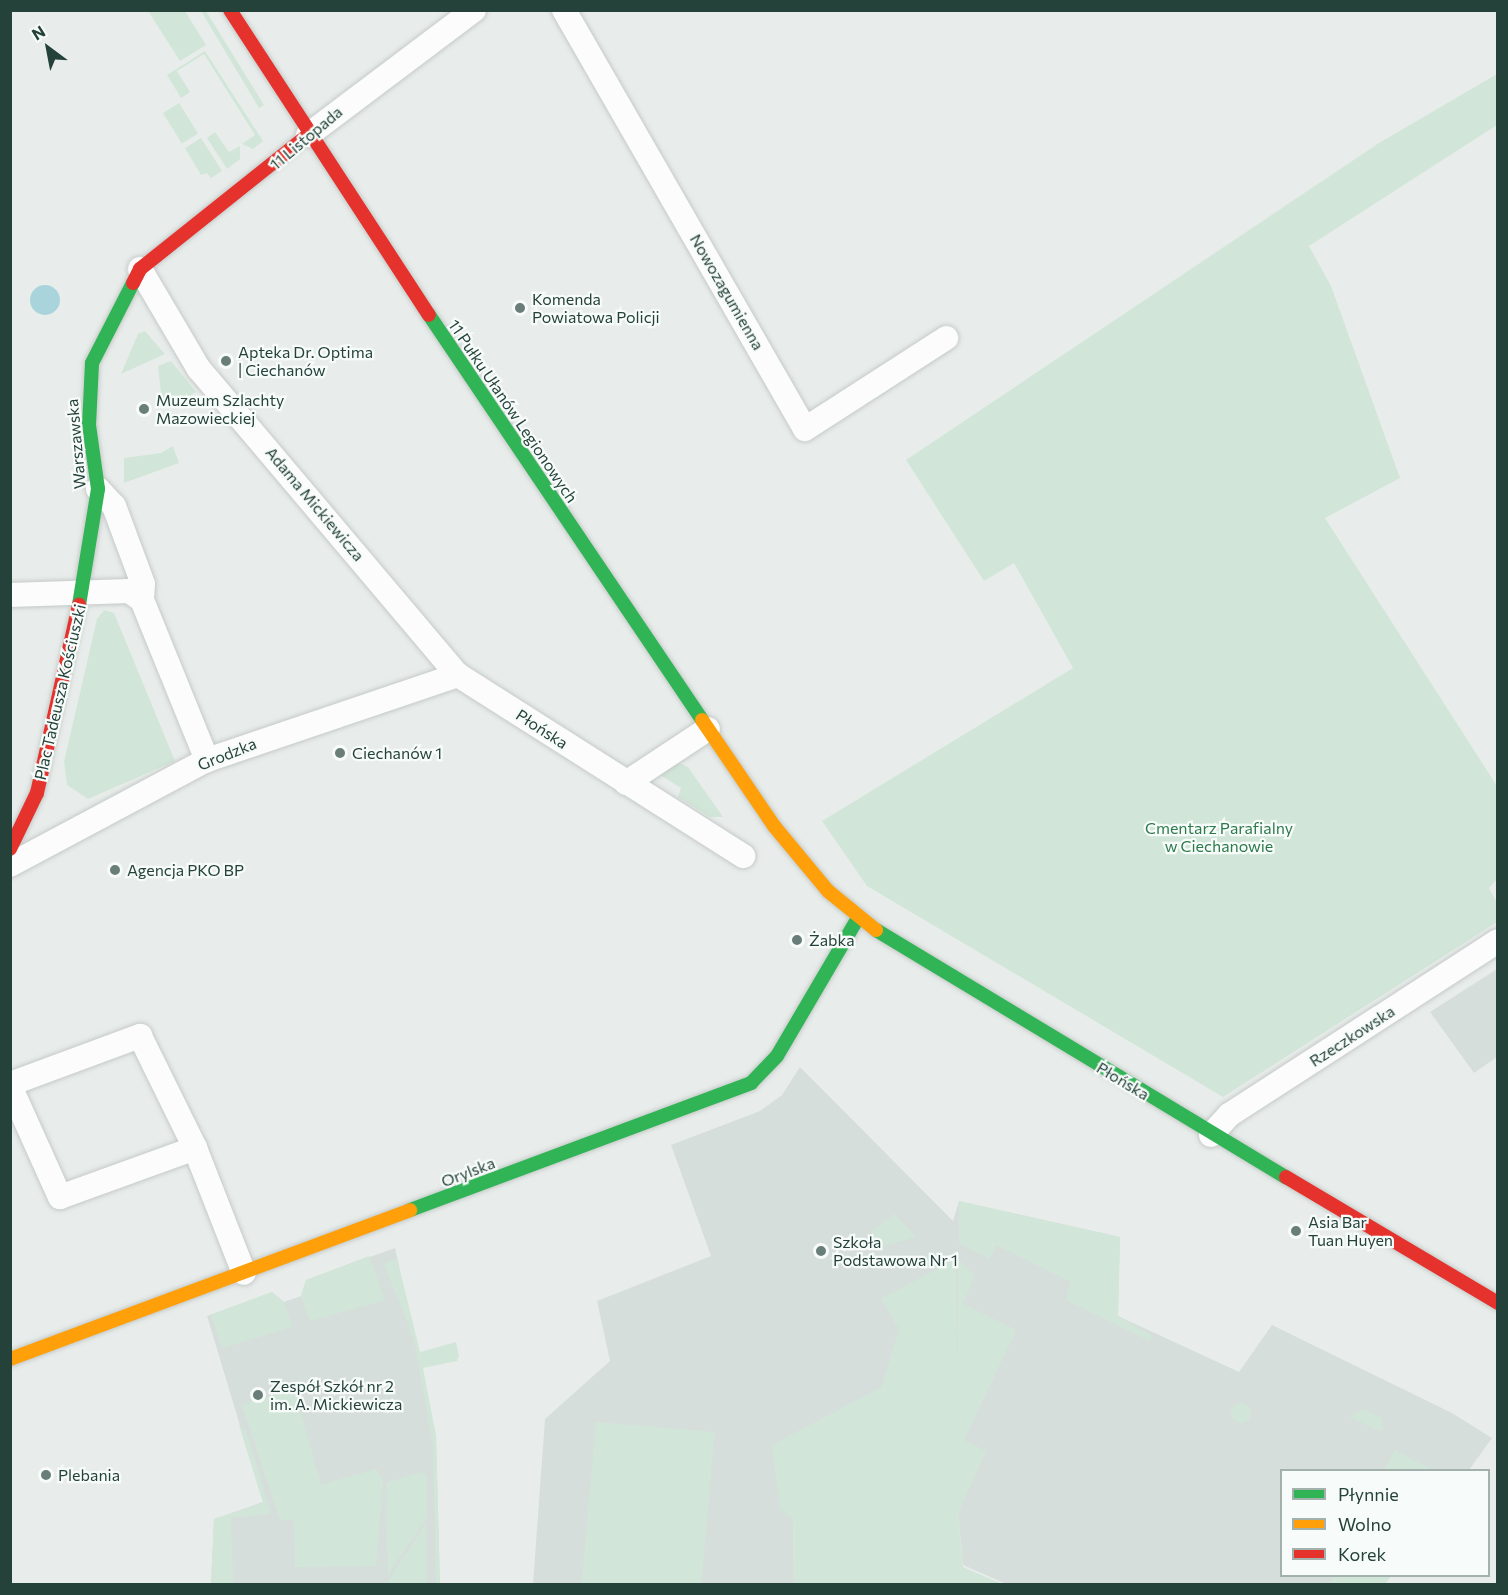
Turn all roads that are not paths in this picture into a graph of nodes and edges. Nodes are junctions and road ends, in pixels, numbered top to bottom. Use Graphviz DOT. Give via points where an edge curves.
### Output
graph roads {
  1 [pos="230,10"];
  2 [pos="474,10"];
  3 [pos="564,10"];
  4 [pos="308,135"];
  5 [pos="140,269"];
  6 [pos="946,338"];
  7 [pos="98,489"];
  8 [pos="84,592"];
  9 [pos="10,595"];
  10 [pos="142,600"];
  11 [pos="458,675"];
  12 [pos="708,729"];
  13 [pos="207,760"];
  14 [pos="626,783"];
  15 [pos="774,826"];
  16 [pos="10,849"];
  17 [pos="743,856"];
  18 [pos="10,865"];
  19 [pos="858,918"];
  20 [pos="1497,941"];
  21 [pos="10,1085"];
  22 [pos="1210,1135"];
  23 [pos="195,1148"];
  24 [pos="244,1273"];
  25 [pos="1497,1303"];
  26 [pos="10,1359"];
  1 -- 4 [label="street, 11 Pułku Ułanów Legionowych"];
  2 -- 4 [label="street, 11 Listopada"];
  3 -- 6 [label="street, Nowozagumienna" via="806,429"];
  4 -- 5 [label="street, 11 Listopada"];
  4 -- 12 [label="street, 11 Pułku Ułanów Legionowych"];
  5 -- 7 [label="street, Warszawska" via="92,363 89,425"];
  5 -- 11 [label="street, Adama Mickiewicza" via="199,369"];
  7 -- 8 [label="street, Warszawska"];
  7 -- 10 [label="street" via="114,506 143,584"];
  8 -- 9 [label="street"];
  8 -- 10 [label="street, Plac Tadeusza Kościuszki" via="129,591"];
  8 -- 16 [label="street, Plac Tadeusza Kościuszki" via="37,793"];
  10 -- 13 [label="street"];
  11 -- 13 [label="street, Grodzka"];
  11 -- 14 [label="street, Płońska"];
  12 -- 14 [label="street"];
  12 -- 15 [label="street, 11 Pułku Ułanów Legionowych"];
  13 -- 18 [label="street, Grodzka"];
  14 -- 17 [label="street, Płońska"];
  15 -- 19 [label="street, Płońska" via="819,881"];
  19 -- 22 [label="street, Płońska"];
  19 -- 24 [label="street, Orylska" via="777,1056 751,1083"];
  20 -- 22 [label="street, Rzeczkowska" via="1229,1115"];
  21 -- 23 [label="street" via="140,1036"];
  21 -- 23 [label="street" via="60,1197"];
  22 -- 25 [label="street, Płońska"];
  23 -- 24 [label="street"];
  24 -- 26 [label="street, Orylska"];
}
